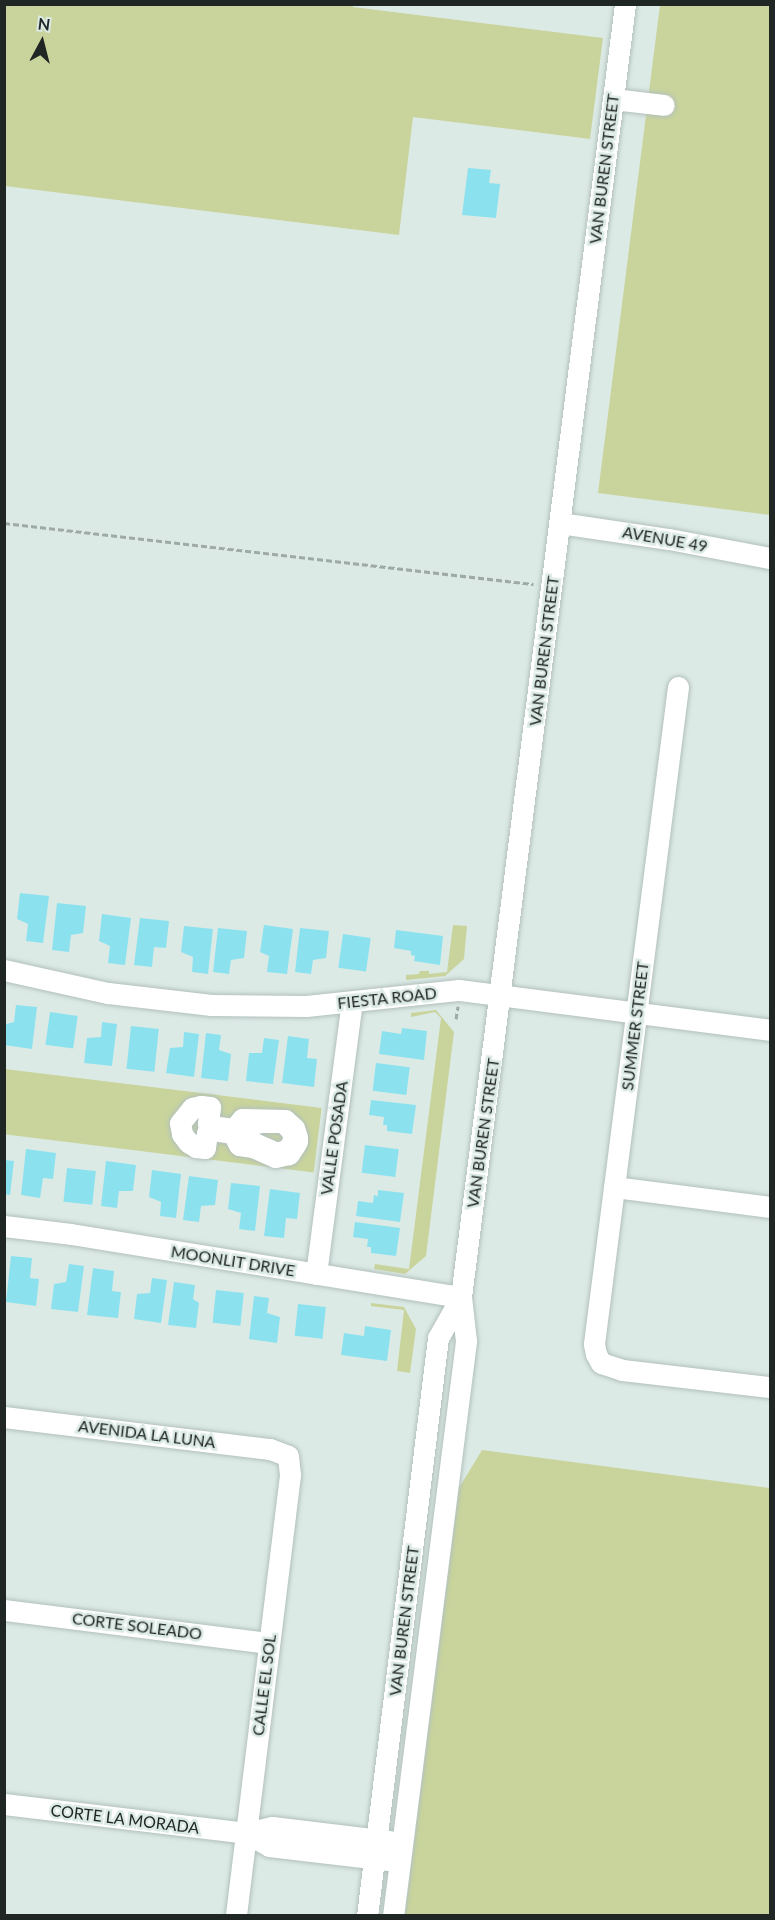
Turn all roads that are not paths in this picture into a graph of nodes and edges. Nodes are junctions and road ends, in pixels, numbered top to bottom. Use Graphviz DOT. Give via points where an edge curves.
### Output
graph roads {
  1 [pos="625,4"];
  2 [pos="613,99"];
  3 [pos="664,105"];
  4 [pos="560,524"];
  5 [pos="771,558"];
  6 [pos="678,687"];
  7 [pos="4,970"];
  8 [pos="501,995"];
  9 [pos="352,1002"];
  10 [pos="637,1013"];
  11 [pos="771,1030"];
  12 [pos="252,1143"];
  13 [pos="614,1187"];
  14 [pos="771,1207"];
  15 [pos="4,1226"];
  16 [pos="316,1274"];
  17 [pos="461,1297"];
  18 [pos="771,1387"];
  19 [pos="4,1417"];
  20 [pos="288,1456"];
  21 [pos="4,1610"];
  22 [pos="269,1643"];
  23 [pos="4,1804"];
  24 [pos="246,1833"];
  25 [pos="376,1849"];
  26 [pos="401,1852"];
  27 [pos="236,1916"];
  28 [pos="368,1916"];
  29 [pos="393,1916"];
  1 -- 2 [label="street, VAN BUREN STREET"];
  2 -- 3 [label="street"];
  2 -- 4 [label="street, VAN BUREN STREET"];
  4 -- 5 [label="street, AVENUE 49"];
  4 -- 8 [label="street, VAN BUREN STREET"];
  6 -- 10 [label="street, SUMMER STREET"];
  7 -- 9 [label="street, FIESTA ROAD" via="108,993 211,1005 260,1008"];
  8 -- 9 [label="street, FIESTA ROAD" via="459,990"];
  8 -- 10 [label="street, FIESTA ROAD"];
  8 -- 17 [label="street, VAN BUREN STREET"];
  9 -- 16 [label="street, VALLE POSADA"];
  10 -- 11 [label="street, FIESTA ROAD"];
  10 -- 13 [label="street, SUMMER STREET"];
  12 -- 12 [label="street" via="282,1153 293,1141 297,1142 289,1154 275,1157 238,1145 233,1133 211,1130 205,1148 196,1147 182,1134 180,1123 192,1108 210,1107 211,1126 234,1128 242,1119 279,1119 290,1123 297,1137 283,1122 249,1123 241,1132"];
  13 -- 14 [label="street"];
  13 -- 18 [label="street, SUMMER STREET" via="594,1344 601,1363 622,1370"];
  15 -- 16 [label="street, MOONLIT DRIVE"];
  16 -- 17 [label="street, MOONLIT DRIVE"];
  17 -- 25 [label="street, VAN BUREN STREET" via="438,1338"];
  17 -- 26 [label="street, VAN BUREN STREET" via="466,1341"];
  19 -- 20 [label="street, AVENIDA LA LUNA" via="270,1449"];
  20 -- 22 [label="street, CALLE EL SOL" via="290,1475"];
  21 -- 22 [label="street, CORTE SOLEADO"];
  22 -- 24 [label="street, CALLE EL SOL"];
  23 -- 24 [label="street, CORTE LA MORADA"];
  24 -- 25 [label="street, CORTE LA MORADA" via="272,1827"];
  24 -- 27 [label="street, CALLE EL SOL"];
  25 -- 26 [label="street, CORTE LA MORADA"];
  25 -- 28 [label="street, VAN BUREN STREET"];
  26 -- 29 [label="street, VAN BUREN STREET"];
}
